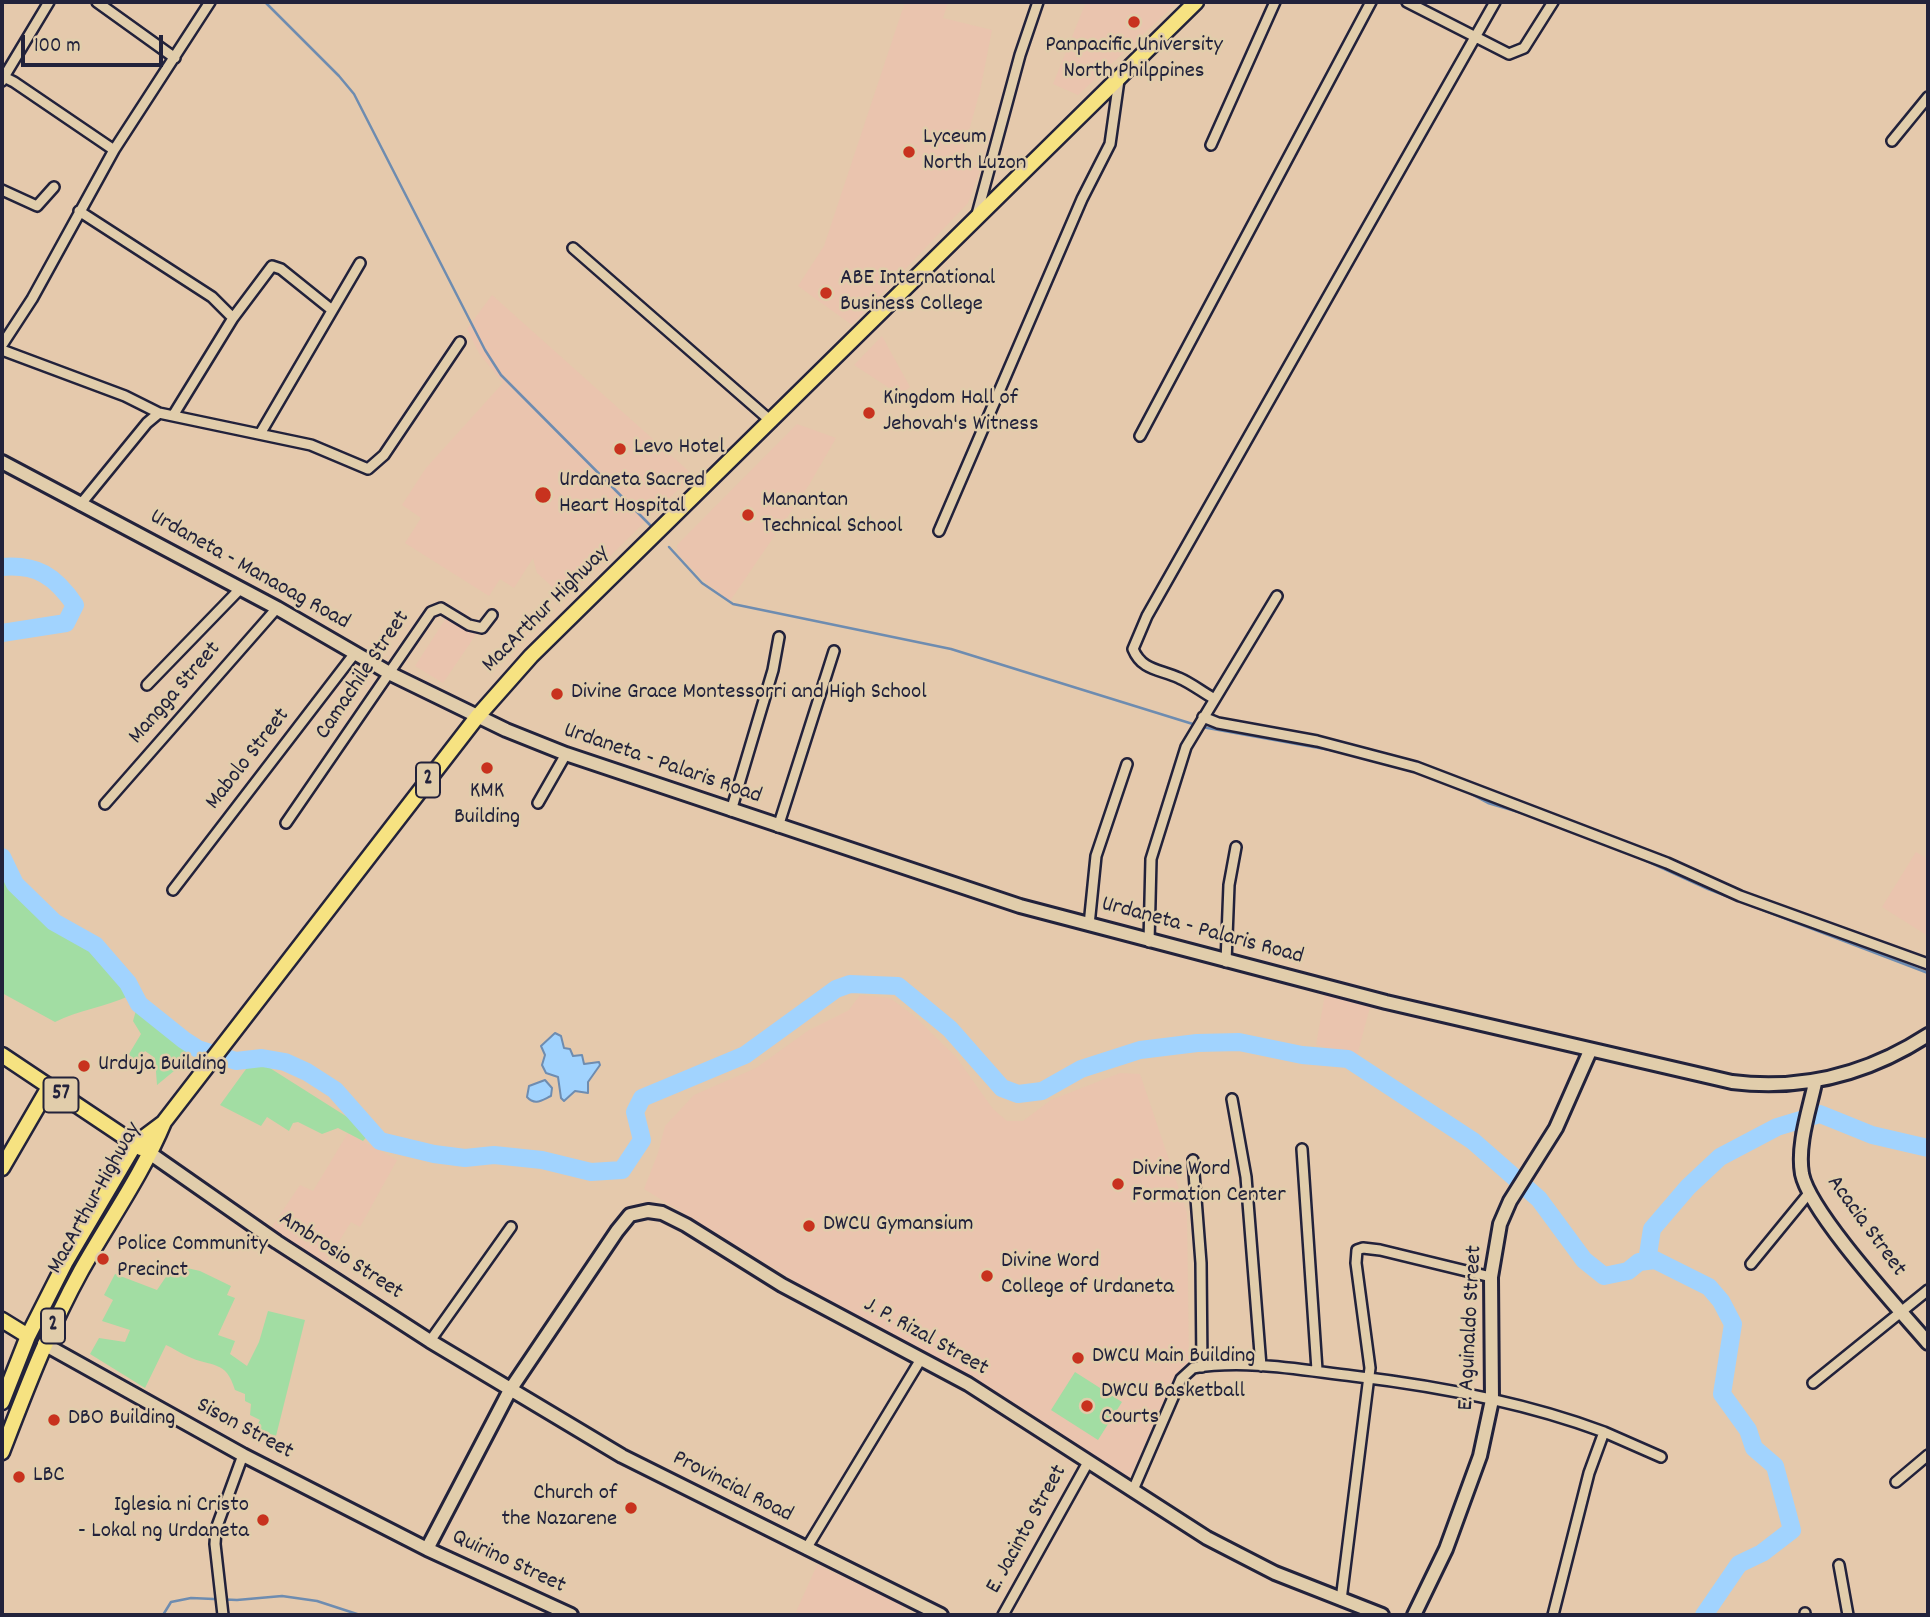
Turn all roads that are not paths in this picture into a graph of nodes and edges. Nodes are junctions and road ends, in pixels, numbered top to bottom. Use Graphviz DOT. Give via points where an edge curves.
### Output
graph roads {
  1 [pos="49,2"];
  2 [pos="97,2"];
  3 [pos="211,2"];
  4 [pos="1038,2"];
  5 [pos="1196,2"];
  6 [pos="1275,2"];
  7 [pos="1370,2"];
  8 [pos="1407,2"];
  9 [pos="1495,2"];
  10 [pos="1553,2"];
  11 [pos="1474,36"];
  12 [pos="175,58"];
  13 [pos="1119,78"];
  14 [pos="3,79"];
  15 [pos="1928,97"];
  16 [pos="1892,141"];
  17 [pos="1211,145"];
  18 [pos="114,150"];
  19 [pos="54,187"];
  20 [pos="2,190"];
  21 [pos="79,211"];
  22 [pos="975,219"];
  23 [pos="573,248"];
  24 [pos="360,263"];
  25 [pos="332,310"];
  26 [pos="233,318"];
  27 [pos="460,342"];
  28 [pos="2,348"];
  29 [pos="159,413"];
  30 [pos="174,414"];
  31 [pos="772,422"];
  32 [pos="260,434"];
  33 [pos="1140,436"];
  34 [pos="2,462"];
  35 [pos="80,505"];
  36 [pos="939,531"];
  37 [pos="240,589"];
  38 [pos="1277,596"];
  39 [pos="277,608"];
  40 [pos="492,615"];
  41 [pos="779,637"];
  42 [pos="834,651"];
  43 [pos="355,653"];
  44 [pos="391,674"];
  45 [pos="146,685"];
  46 [pos="1213,698"];
  47 [pos="477,716"];
  48 [pos="1202,719"];
  49 [pos="566,754"];
  50 [pos="1127,764"];
  51 [pos="538,803"];
  52 [pos="105,804"];
  53 [pos="731,811"];
  54 [pos="286,823"];
  55 [pos="778,827"];
  56 [pos="1236,848"];
  57 [pos="173,890"];
  58 [pos="1089,925"];
  59 [pos="1149,943"];
  60 [pos="1226,962"];
  61 [pos="1928,964"];
  62 [pos="1928,1035"];
  63 [pos="1590,1051"];
  64 [pos="2,1055"];
  65 [pos="1815,1083"];
  66 [pos="49,1087"];
  67 [pos="1232,1099"];
  68 [pos="41,1101"];
  69 [pos="164,1122"];
  70 [pos="120,1134"];
  71 [pos="135,1144"];
  72 [pos="1302,1149"];
  73 [pos="150,1154"];
  74 [pos="1193,1160"];
  75 [pos="2,1168"];
  76 [pos="1810,1192"];
  77 [pos="511,1227"];
  78 [pos="84,1230"];
  79 [pos="100,1239"];
  80 [pos="1751,1264"];
  81 [pos="1491,1278"];
  82 [pos="1928,1290"];
  83 [pos="1902,1312"];
  84 [pos="2,1320"];
  85 [pos="28,1336"];
  86 [pos="430,1341"];
  87 [pos="1928,1343"];
  88 [pos="44,1344"];
  89 [pos="921,1359"];
  90 [pos="1261,1366"];
  91 [pos="1202,1367"];
  92 [pos="1317,1370"];
  93 [pos="1369,1377"];
  94 [pos="1813,1383"];
  95 [pos="510,1390"];
  96 [pos="1492,1400"];
  97 [pos="2,1402"];
  98 [pos="1604,1432"];
  99 [pos="2,1452"];
  100 [pos="243,1455"];
  101 [pos="1928,1455"];
  102 [pos="1661,1457"];
  103 [pos="1087,1464"];
  104 [pos="1896,1482"];
  105 [pos="1133,1490"];
  106 [pos="427,1549"];
  107 [pos="806,1549"];
  108 [pos="1839,1565"];
  109 [pos="1341,1600"];
  110 [pos="223,1610"];
  111 [pos="571,1615"];
  112 [pos="940,1615"];
  113 [pos="1003,1615"];
  114 [pos="1382,1615"];
  115 [pos="1414,1615"];
  116 [pos="1553,1615"];
  117 [pos="1848,1615"];
  1 -- 14 [label="street"];
  2 -- 12 [label="street"];
  3 -- 12 [label="street"];
  4 -- 22 [label="street"];
  5 -- 13 [label="main road, MacArthur Highway / 2"];
  6 -- 17 [label="street"];
  7 -- 33 [label="street"];
  8 -- 11 [label="street"];
  9 -- 11 [label="street"];
  10 -- 11 [label="street" via="1520,52 1509,54"];
  11 -- 46 [label="street" via="1153,600 1133,649 1138,660 1152,670 1178,677"];
  12 -- 18 [label="street"];
  13 -- 22 [label="main road, MacArthur Highway / 2"];
  13 -- 36 [label="street" via="1110,145 1082,199"];
  14 -- 18 [label="street"];
  15 -- 16 [label="street"];
  18 -- 21 [label="street"];
  19 -- 20 [label="street" via="37,206"];
  21 -- 26 [label="street" via="212,297"];
  21 -- 28 [label="street"];
  22 -- 31 [label="main road, MacArthur Highway / 2"];
  23 -- 31 [label="street"];
  24 -- 25 [label="street"];
  25 -- 26 [label="street" via="275,266"];
  25 -- 32 [label="street"];
  26 -- 30 [label="street"];
  27 -- 32 [label="street" via="372,468 311,445"];
  28 -- 29 [label="street"];
  29 -- 30 [label="street"];
  29 -- 35 [label="street"];
  30 -- 32 [label="street"];
  31 -- 47 [label="main road, MacArthur Highway / 2" via="531,656"];
  34 -- 35 [label="main road, Urdaneta - Manaoag Road"];
  35 -- 37 [label="main road, Urdaneta - Manaoag Road"];
  37 -- 39 [label="main road, Urdaneta - Manaoag Road"];
  37 -- 45 [label="street"];
  38 -- 46 [label="street"];
  39 -- 43 [label="main road, Urdaneta - Manaoag Road"];
  39 -- 52 [label="street, Mangga Street"];
  40 -- 44 [label="street, Camachile Street" via="482,628 475,628 435,609"];
  41 -- 53 [label="street"];
  42 -- 55 [label="street"];
  43 -- 44 [label="main road, Urdaneta - Manaoag Road"];
  43 -- 57 [label="street, Mabolo Street"];
  44 -- 47 [label="main road, Urdaneta - Manaoag Road"];
  44 -- 54 [label="street, Camachile Street"];
  46 -- 48 [label="street"];
  47 -- 49 [label="main road, Urdaneta - Palaris Road"];
  47 -- 69 [label="main road, MacArthur Highway / 2"];
  48 -- 59 [label="street" via="1190,738 1151,859"];
  48 -- 61 [label="street" via="1317,741 1416,768"];
  49 -- 51 [label="street"];
  49 -- 53 [label="main road, Urdaneta - Palaris Road"];
  50 -- 58 [label="street" via="1097,856"];
  53 -- 55 [label="main road, Urdaneta - Palaris Road"];
  55 -- 58 [label="main road, Urdaneta - Palaris Road"];
  56 -- 60 [label="street" via="1229,885"];
  58 -- 59 [label="main road, Urdaneta - Palaris Road"];
  59 -- 60 [label="main road, Urdaneta - Palaris Road"];
  60 -- 63 [label="main road, Urdaneta - Palaris Road"];
  62 -- 65 [label="main road, Urdaneta - Palaris Road" via="1879,1061"];
  63 -- 65 [label="main road, Urdaneta - Palaris Road" via="1732,1082"];
  63 -- 81 [label="main road, E. Aguinaldo Street" via="1556,1128 1510,1201 1500,1224"];
  64 -- 66 [label="main road, 57"];
  65 -- 76 [label="main road, Acacia Street" via="1801,1152 1802,1175"];
  66 -- 68 [label="main road"];
  66 -- 70 [label="main road, 57"];
  67 -- 90 [label="street" via="1246,1177"];
  68 -- 70 [label="main road" via="56,1101 108,1137"];
  68 -- 75 [label="main road"];
  69 -- 71 [label="main road, MacArthur Highway / 2"];
  69 -- 73 [label="main road, MacArthur Highway / 2"];
  70 -- 71 [label="main road, 57"];
  71 -- 73 [label="main road, 57"];
  71 -- 78 [label="main road, MacArthur Highway / 2"];
  72 -- 92 [label="street"];
  73 -- 79 [label="main road, MacArthur Highway / 2"];
  73 -- 86 [label="main road, Ambrosio Street"];
  74 -- 91 [label="street"];
  76 -- 80 [label="street"];
  76 -- 83 [label="main road, Acacia Street" via="1845,1244"];
  77 -- 86 [label="street"];
  78 -- 79 [label="main road"];
  78 -- 85 [label="main road, MacArthur Highway / 2"];
  79 -- 88 [label="main road, MacArthur Highway / 2"];
  81 -- 93 [label="street" via="1380,1250 1357,1250"];
  81 -- 96 [label="main road, E. Aguinaldo Street"];
  82 -- 83 [label="street"];
  83 -- 87 [label="main road, Acacia Street"];
  83 -- 94 [label="street"];
  84 -- 85 [label="main road"];
  85 -- 97 [label="main road, MacArthur Highway / 2"];
  86 -- 95 [label="main road, Ambrosio Street"];
  88 -- 99 [label="main road, MacArthur Highway / 2"];
  88 -- 100 [label="main road, Sison Street"];
  89 -- 95 [label="main road, J. P. Rizal Street" via="782,1285 686,1225 648,1211 630,1215 617,1230"];
  89 -- 103 [label="main road, J. P. Rizal Street" via="968,1384"];
  89 -- 107 [label="street"];
  90 -- 91 [label="street"];
  90 -- 92 [label="street"];
  91 -- 105 [label="street" via="1186,1372 1181,1379"];
  92 -- 93 [label="street"];
  93 -- 96 [label="street"];
  93 -- 109 [label="street"];
  95 -- 106 [label="main road, J. P. Rizal Street"];
  95 -- 107 [label="main road, Provincial Road" via="622,1456"];
  96 -- 98 [label="street" via="1555,1414"];
  96 -- 115 [label="main road, E. Aguinaldo Street" via="1473,1480"];
  98 -- 102 [label="street"];
  98 -- 116 [label="street"];
  100 -- 106 [label="main road, Sison Street"];
  100 -- 110 [label="street" via="216,1529"];
  101 -- 104 [label="street"];
  103 -- 105 [label="main road, J. P. Rizal Street"];
  103 -- 113 [label="street, E. Jacinto Street"];
  105 -- 109 [label="main road, J. P. Rizal Street" via="1207,1538"];
  106 -- 111 [label="main road, Quirino Street"];
  107 -- 112 [label="main road, Provincial Road"];
  108 -- 117 [label="street"];
  109 -- 114 [label="main road, J. P. Rizal Street"];
}
